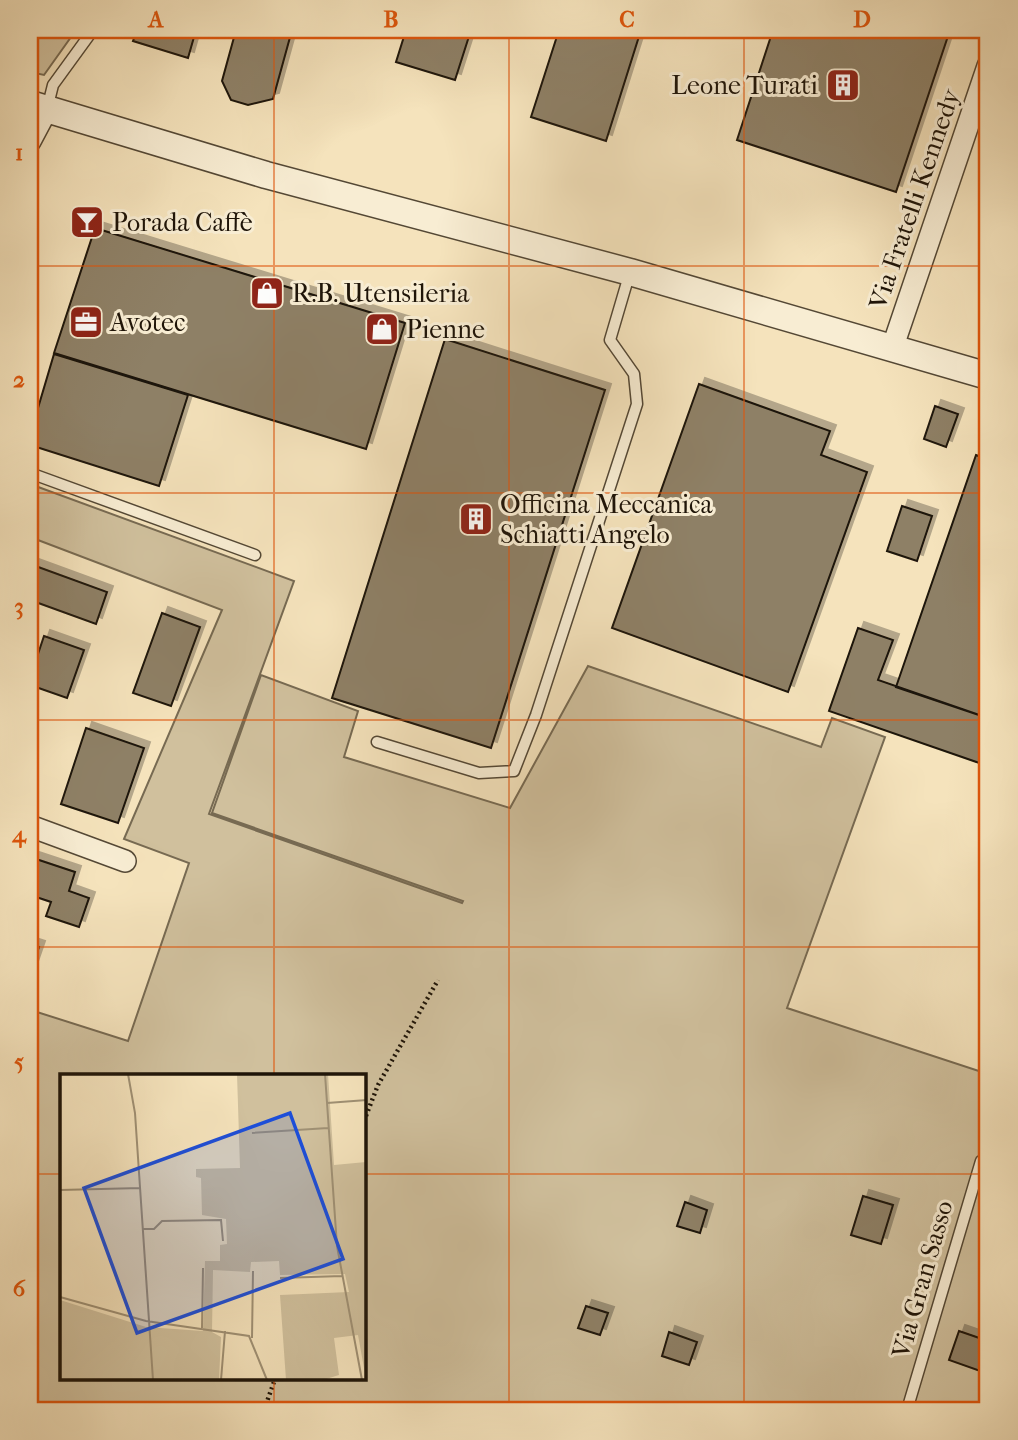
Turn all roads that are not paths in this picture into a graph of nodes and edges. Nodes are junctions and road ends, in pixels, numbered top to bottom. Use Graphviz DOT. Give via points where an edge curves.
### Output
graph roads {
  1 [pos="93,30"];
  2 [pos="988,66"];
  3 [pos="37,106"];
  4 [pos="30,141"];
  5 [pos="630,272"];
  6 [pos="892,349"];
  7 [pos="988,376"];
  8 [pos="30,473"];
  9 [pos="255,555"];
  10 [pos="377,742"];
  11 [pos="30,826"];
  12 [pos="125,861"];
  13 [pos="981,1161"];
  14 [pos="907,1410"];
  1 -- 3 [label="lane"];
  2 -- 6 [label="street, Via Fratelli Kennedy"];
  3 -- 4 [label="street"];
  3 -- 5 [label="street" via="266,175"];
  5 -- 6 [label="street"];
  5 -- 10 [label="lane" via="610,340 634,374 637,404 514,771 479,774"];
  6 -- 7 [label="street"];
  8 -- 9 [label="lane"];
  11 -- 12 [label="street"];
  13 -- 14 [label="lane, Via Gran Sasso"];
}
